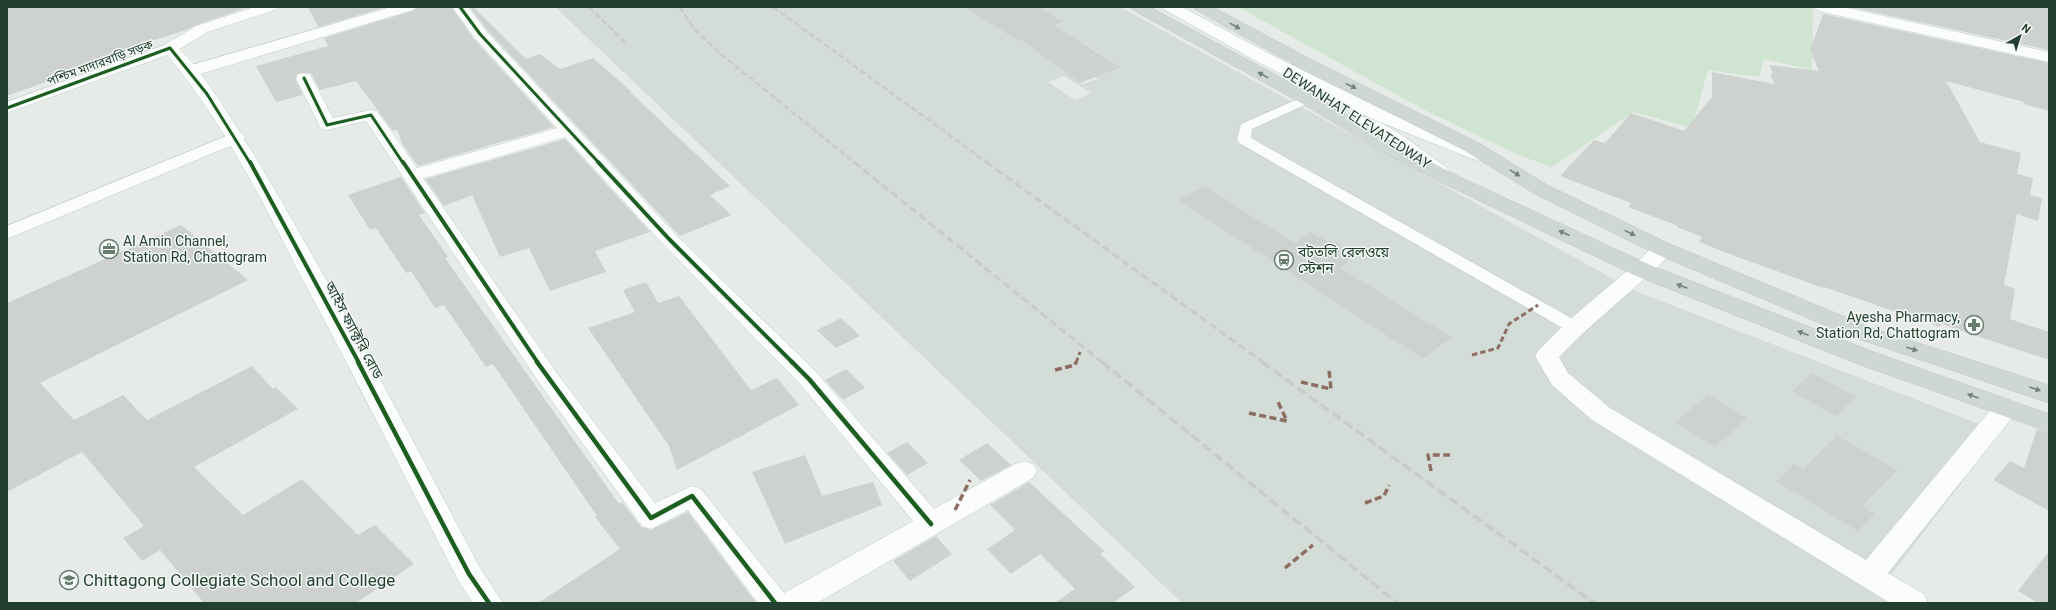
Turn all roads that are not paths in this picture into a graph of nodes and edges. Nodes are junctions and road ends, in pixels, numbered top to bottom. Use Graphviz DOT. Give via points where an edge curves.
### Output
graph roads {
  1 [pos="268,7"];
  2 [pos="408,7"];
  3 [pos="460,7"];
  4 [pos="1138,7"];
  5 [pos="1170,7"];
  6 [pos="1201,7"];
  7 [pos="1822,7"];
  8 [pos="1840,9"];
  9 [pos="170,48"];
  10 [pos="1262,57"];
  11 [pos="2049,57"];
  12 [pos="191,71"];
  13 [pos="304,78"];
  14 [pos="1308,99"];
  15 [pos="7,108"];
  16 [pos="570,130"];
  17 [pos="236,137"];
  18 [pos="1498,162"];
  19 [pos="411,176"];
  20 [pos="1451,180"];
  21 [pos="7,234"];
  22 [pos="1663,249"];
  23 [pos="1642,270"];
  24 [pos="1574,327"];
  25 [pos="2049,394"];
  26 [pos="2006,408"];
  27 [pos="2049,423"];
  28 [pos="1024,471"];
  29 [pos="931,524"];
  30 [pos="1869,576"];
  31 [pos="489,603"];
  32 [pos="775,603"];
  33 [pos="792,603"];
  34 [pos="1914,603"];
  1 -- 9 [label="street" via="202,29"];
  2 -- 12 [label="street"];
  3 -- 16 [label="street" via="480,34"];
  14 -- 4 [label="main road, one-way"];
  5 -- 10 [label="street, DEWANHAT ELEVATEDWAY"];
  6 -- 18 [label="main road, one-way" via="1308,65 1472,146"];
  7 -- 8 [label="street"];
  8 -- 11 [label="street"];
  9 -- 12 [label="street, পশ্চিম মাদারবাড়ি সড়ক"];
  9 -- 15 [label="street, পশ্চিম মাদারবাড়ি সড়ক"];
  10 -- 18 [label="street, DEWANHAT ELEVATEDWAY" via="1380,116"];
  10 -- 20 [label="street, DEWANHAT ELEVATEDWAY" via="1394,139"];
  12 -- 17 [label="street, আইস ফ্যাক্টরি রোড"];
  13 -- 19 [label="street" via="327,125 371,115"];
  14 -- 20 [label="main road" via="1393,150"];
  14 -- 24 [label="lane" via="1246,127 1244,140"];
  16 -- 19 [label="street"];
  16 -- 29 [label="street" via="669,239 809,379"];
  17 -- 21 [label="street"];
  17 -- 31 [label="street, আইস ফ্যাক্টরি রোড" via="342,330 469,574"];
  18 -- 22 [label="main road, one-way" via="1542,190"];
  19 -- 32 [label="street" via="548,378 651,518 692,496"];
  23 -- 20 [label="main road, one-way"];
  22 -- 23 [label="street"];
  22 -- 25 [label="main road, one-way" via="1861,332"];
  23 -- 24 [label="street"];
  26 -- 23 [label="main road, one-way" via="1866,358"];
  24 -- 30 [label="street" via="1547,356 1560,379 1601,414"];
  26 -- 27 [label="main road"];
  26 -- 30 [label="street"];
  28 -- 29 [label="street"];
  29 -- 33 [label="street"];
  30 -- 34 [label="street"];
}
